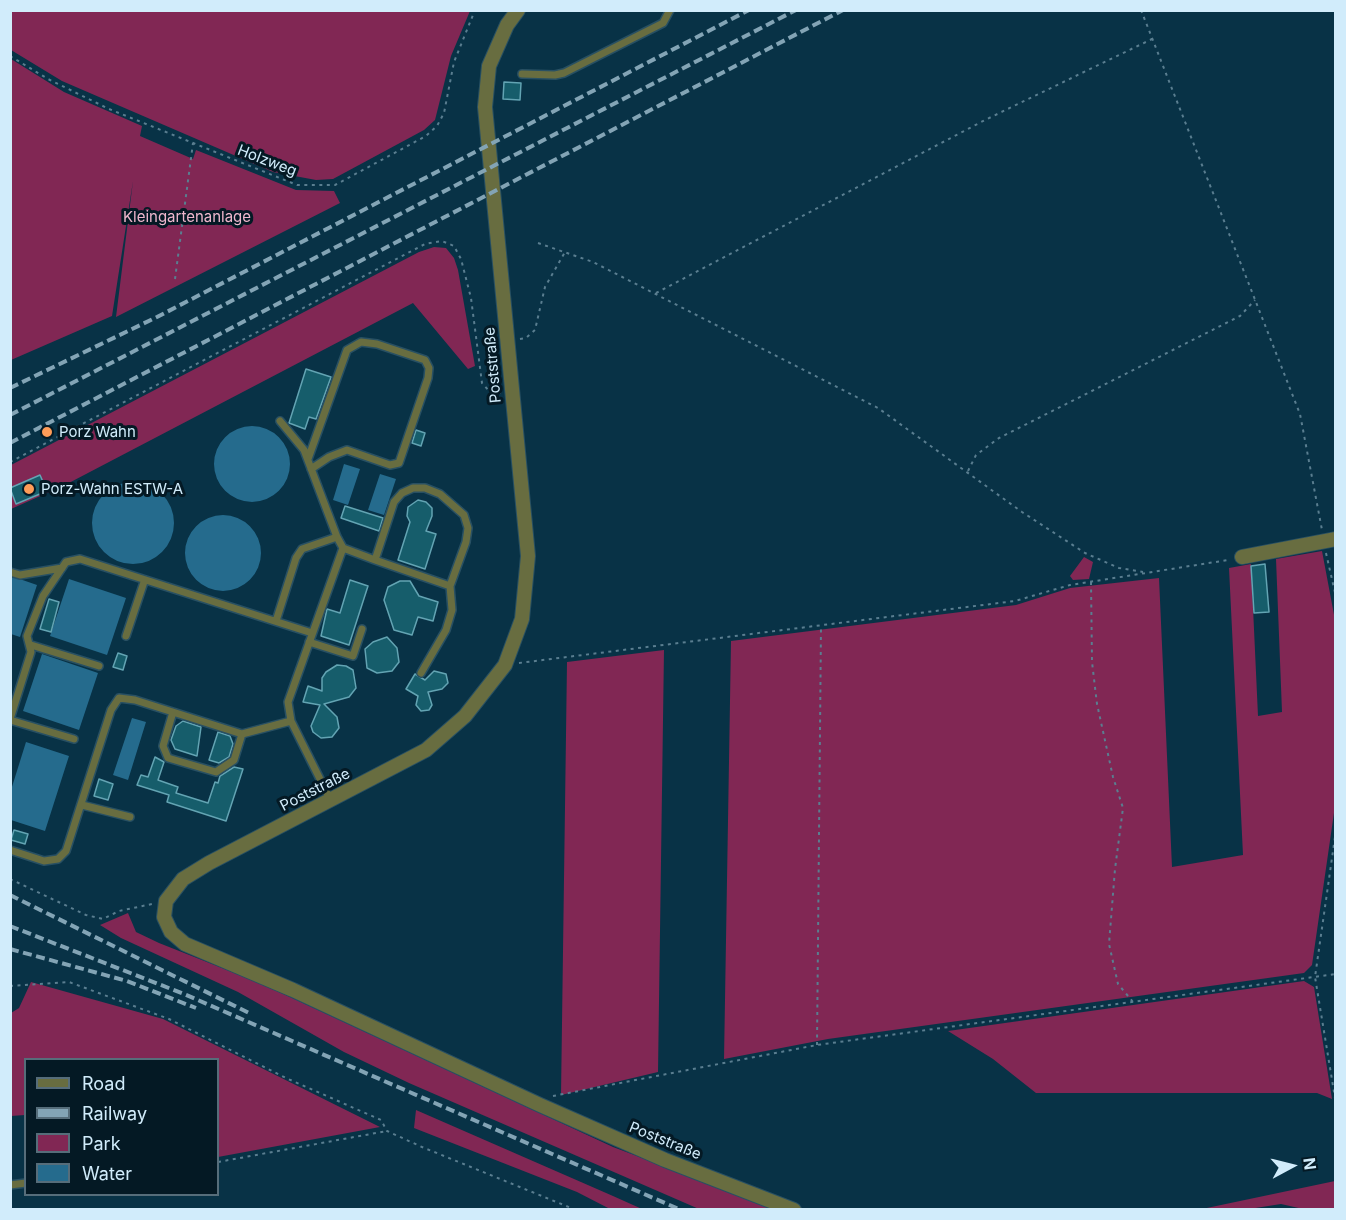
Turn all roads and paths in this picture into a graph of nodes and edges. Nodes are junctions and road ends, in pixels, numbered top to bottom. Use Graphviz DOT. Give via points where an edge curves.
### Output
graph roads {
  1 [pos="475,10"];
  2 [pos="518,10"];
  3 [pos="670,10"];
  4 [pos="1141,10"];
  5 [pos="1152,39"];
  6 [pos="10,56"];
  7 [pos="522,74"];
  8 [pos="193,143"];
  9 [pos="538,243"];
  10 [pos="565,252"];
  11 [pos="175,279"];
  12 [pos="655,294"];
  13 [pos="1255,300"];
  14 [pos="518,339"];
  15 [pos="512,395"];
  16 [pos="280,421"];
  17 [pos="308,459"];
  18 [pos="10,462"];
  19 [pos="312,469"];
  20 [pos="968,471"];
  21 [pos="337,537"];
  22 [pos="1330,540"];
  23 [pos="344,548"];
  24 [pos="1242,557"];
  25 [pos="375,560"];
  26 [pos="62,568"];
  27 [pos="10,572"];
  28 [pos="1146,573"];
  29 [pos="144,582"];
  30 [pos="1091,582"];
  31 [pos="450,586"];
  32 [pos="1335,597"];
  33 [pos="276,621"];
  34 [pos="821,626"];
  35 [pos="362,628"];
  36 [pos="312,633"];
  37 [pos="126,636"];
  38 [pos="309,642"];
  39 [pos="31,645"];
  40 [pos="504,665"];
  41 [pos="99,666"];
  42 [pos="421,673"];
  43 [pos="173,712"];
  44 [pos="10,719"];
  45 [pos="291,721"];
  46 [pos="242,734"];
  47 [pos="74,739"];
  48 [pos="331,801"];
  49 [pos="82,805"];
  50 [pos="130,817"];
  51 [pos="1335,830"];
  52 [pos="10,850"];
  53 [pos="10,879"];
  54 [pos="166,901"];
  55 [pos="1335,974"];
  56 [pos="1315,977"];
  57 [pos="10,986"];
  58 [pos="1133,1002"];
  59 [pos="817,1045"];
  60 [pos="1335,1104"];
  61 [pos="540,1105"];
  62 [pos="387,1131"];
  63 [pos="219,1162"];
  64 [pos="576,1209"];
  65 [pos="794,1209"];
  1 -- 8 [label="path, Holzweg" via="454,62 444,113 437,126 426,136 335,185 297,185"];
  2 -- 15 [label="street, Poststraße" via="489,66 485,107"];
  3 -- 7 [label="lane" via="663,23 564,73"];
  4 -- 5 [label="path"];
  5 -- 12 [label="path" via="985,120"];
  5 -- 13 [label="path"];
  6 -- 8 [label="path, Holzweg" via="109,109"];
  8 -- 11 [label="path"];
  9 -- 10 [label="path"];
  10 -- 12 [label="path"];
  10 -- 14 [label="path" via="545,286 535,330"];
  12 -- 20 [label="path" via="878,408"];
  13 -- 20 [label="path" via="1240,316 999,438 976,455"];
  13 -- 22 [label="path" via="1300,414"];
  15 -- 18 [label="path" via="489,391 482,383 471,298 461,259 454,246 442,241 425,244"];
  15 -- 40 [label="street, Poststraße" via="528,556 522,619"];
  16 -- 17 [label="lane" via="295,436"];
  17 -- 19 [label="lane"];
  17 -- 19 [label="lane" via="347,350 361,342 377,344 425,360 428,378 399,463 390,465 346,450"];
  19 -- 21 [label="lane"];
  20 -- 28 [label="path" via="1085,553 1119,568"];
  21 -- 23 [label="lane"];
  21 -- 33 [label="lane" via="302,549"];
  22 -- 24 [label="street"];
  22 -- 32 [label="path"];
  23 -- 25 [label="lane"];
  23 -- 36 [label="lane"];
  24 -- 28 [label="path"];
  25 -- 31 [label="lane"];
  25 -- 31 [label="lane" via="394,502 413,488 425,488 453,503 464,515 468,528"];
  26 -- 27 [label="lane" via="20,575"];
  26 -- 29 [label="lane" via="66,562 80,560"];
  26 -- 39 [label="lane" via="43,596 27,636"];
  28 -- 30 [label="path"];
  29 -- 33 [label="lane"];
  29 -- 37 [label="lane"];
  30 -- 34 [label="path" via="1015,601"];
  30 -- 58 [label="path" via="1097,704 1123,808 1109,944 1118,984"];
  31 -- 42 [label="lane" via="452,610 446,630"];
  33 -- 36 [label="lane"];
  34 -- 40 [label="path"];
  34 -- 59 [label="path"];
  35 -- 38 [label="lane" via="353,656"];
  36 -- 38 [label="lane"];
  38 -- 45 [label="lane" via="288,702"];
  39 -- 41 [label="lane"];
  39 -- 44 [label="lane"];
  40 -- 48 [label="street, Poststraße" via="484,695 426,750"];
  43 -- 46 [label="lane"];
  43 -- 46 [label="lane" via="163,746 168,758 216,772 234,760"];
  43 -- 49 [label="lane" via="119,699 111,710"];
  44 -- 47 [label="lane"];
  45 -- 46 [label="lane"];
  45 -- 48 [label="lane"];
  48 -- 54 [label="street, Poststraße" via="209,863 183,879"];
  49 -- 50 [label="lane"];
  49 -- 52 [label="lane" via="72,840 58,860 44,861"];
  51 -- 56 [label="path"];
  53 -- 54 [label="path" via="86,915 104,919 119,911"];
  54 -- 61 [label="street, Poststraße" via="164,917 171,932 185,944"];
  55 -- 56 [label="path"];
  56 -- 58 [label="path"];
  56 -- 60 [label="path"];
  57 -- 62 [label="path" via="69,982 168,1019 381,1120"];
  58 -- 59 [label="path"];
  59 -- 61 [label="path" via="552,1096"];
  61 -- 65 [label="street, Poststraße" via="665,1160"];
  62 -- 63 [label="path"];
  62 -- 64 [label="path"];
}
